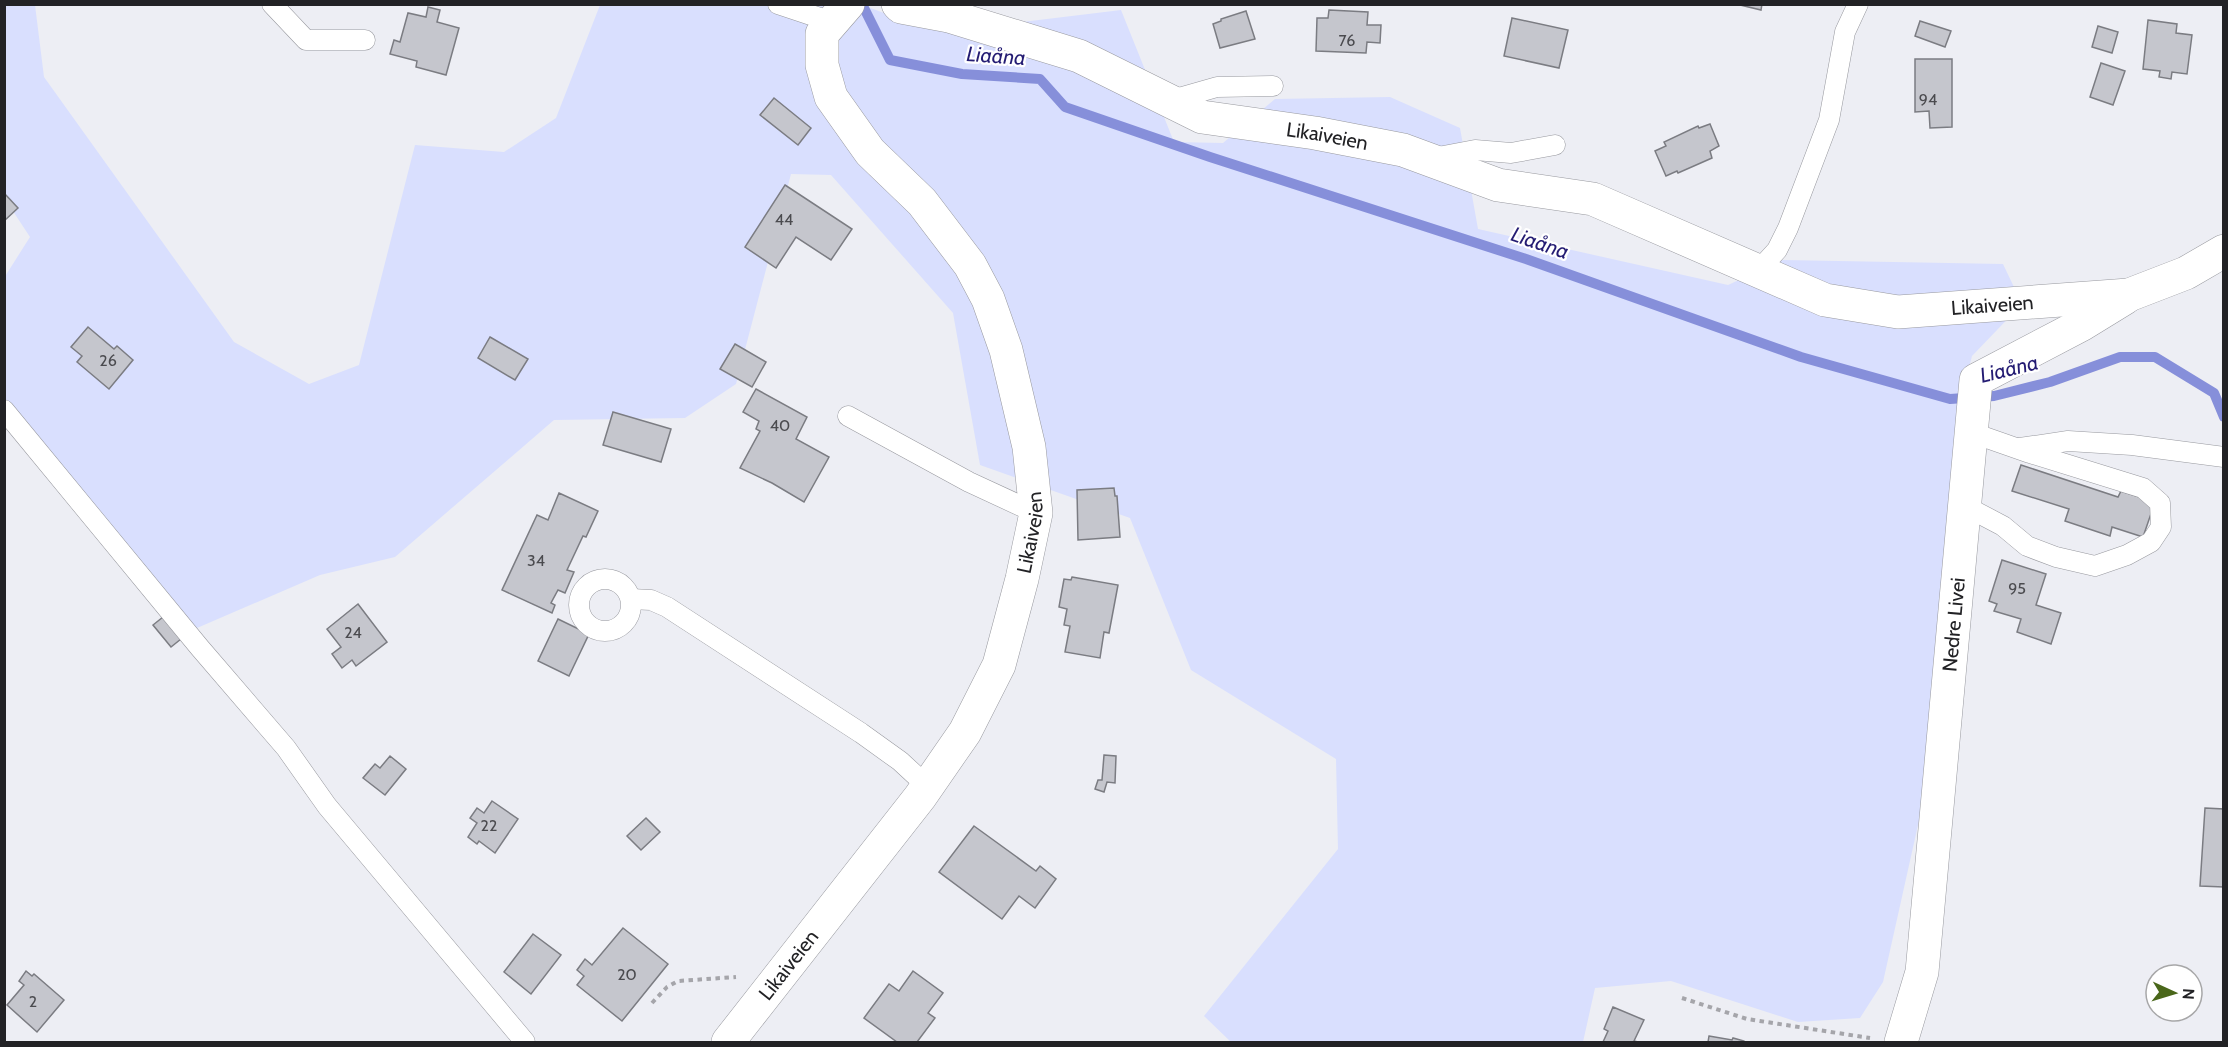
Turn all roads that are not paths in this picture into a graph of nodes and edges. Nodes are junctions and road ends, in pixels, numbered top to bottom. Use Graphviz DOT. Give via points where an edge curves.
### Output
graph roads {
  1 [pos="272,4"];
  2 [pos="778,4"];
  3 [pos="898,4"];
  4 [pos="1858,4"];
  5 [pos="840,13"];
  6 [pos="365,40"];
  7 [pos="1273,86"];
  8 [pos="1168,100"];
  9 [pos="1555,145"];
  10 [pos="1427,159"];
  11 [pos="2223,251"];
  12 [pos="1757,272"];
  13 [pos="2129,295"];
  14 [pos="4,410"];
  15 [pos="848,416"];
  16 [pos="1970,432"];
  17 [pos="2017,448"];
  18 [pos="2223,457"];
  19 [pos="1963,505"];
  20 [pos="1036,513"];
  21 [pos="631,599"];
  22 [pos="927,786"];
  23 [pos="1886,1041"];
  24 [pos="525,1042"];
  25 [pos="728,1042"];
  1 -- 6 [label="lane" via="306,40"];
  2 -- 5 [label="lane"];
  3 -- 8 [label="street, Likaiveien" via="1079,56"];
  4 -- 12 [label="lane" via="1845,32 1829,120 1797,207 1782,242"];
  5 -- 20 [label="street, Likaiveien" via="822,34 822,65 831,97 870,152 922,202 970,265 988,298 1006,350 1029,447"];
  7 -- 8 [label="lane" via="1217,87"];
  8 -- 10 [label="street, Likaiveien" via="1202,117 1315,133 1403,150"];
  9 -- 10 [label="lane" via="1511,153 1475,150"];
  10 -- 12 [label="street, Likaiveien" via="1498,185 1593,199"];
  11 -- 13 [label="street, Likaiveien" via="2186,273"];
  12 -- 13 [label="street, Likaiveien" via="1825,300 1898,312"];
  13 -- 16 [label="street, Nedre Livei" via="1976,380"];
  14 -- 24 [label="lane"];
  15 -- 20 [label="lane" via="969,482"];
  16 -- 17 [label="lane"];
  16 -- 19 [label="street, Nedre Livei"];
  17 -- 18 [label="lane" via="2068,441"];
  17 -- 19 [label="lane" via="2143,488 2160,503 2161,527 2151,542 2095,566 2027,546 2003,526"];
  19 -- 23 [label="street, Nedre Livei" via="1922,972"];
  20 -- 22 [label="street, Likaiveien" via="999,665 965,732"];
  21 -- 22 [label="lane" via="651,600 667,608 861,733"];
  22 -- 25 [label="street, Likaiveien"];
}
